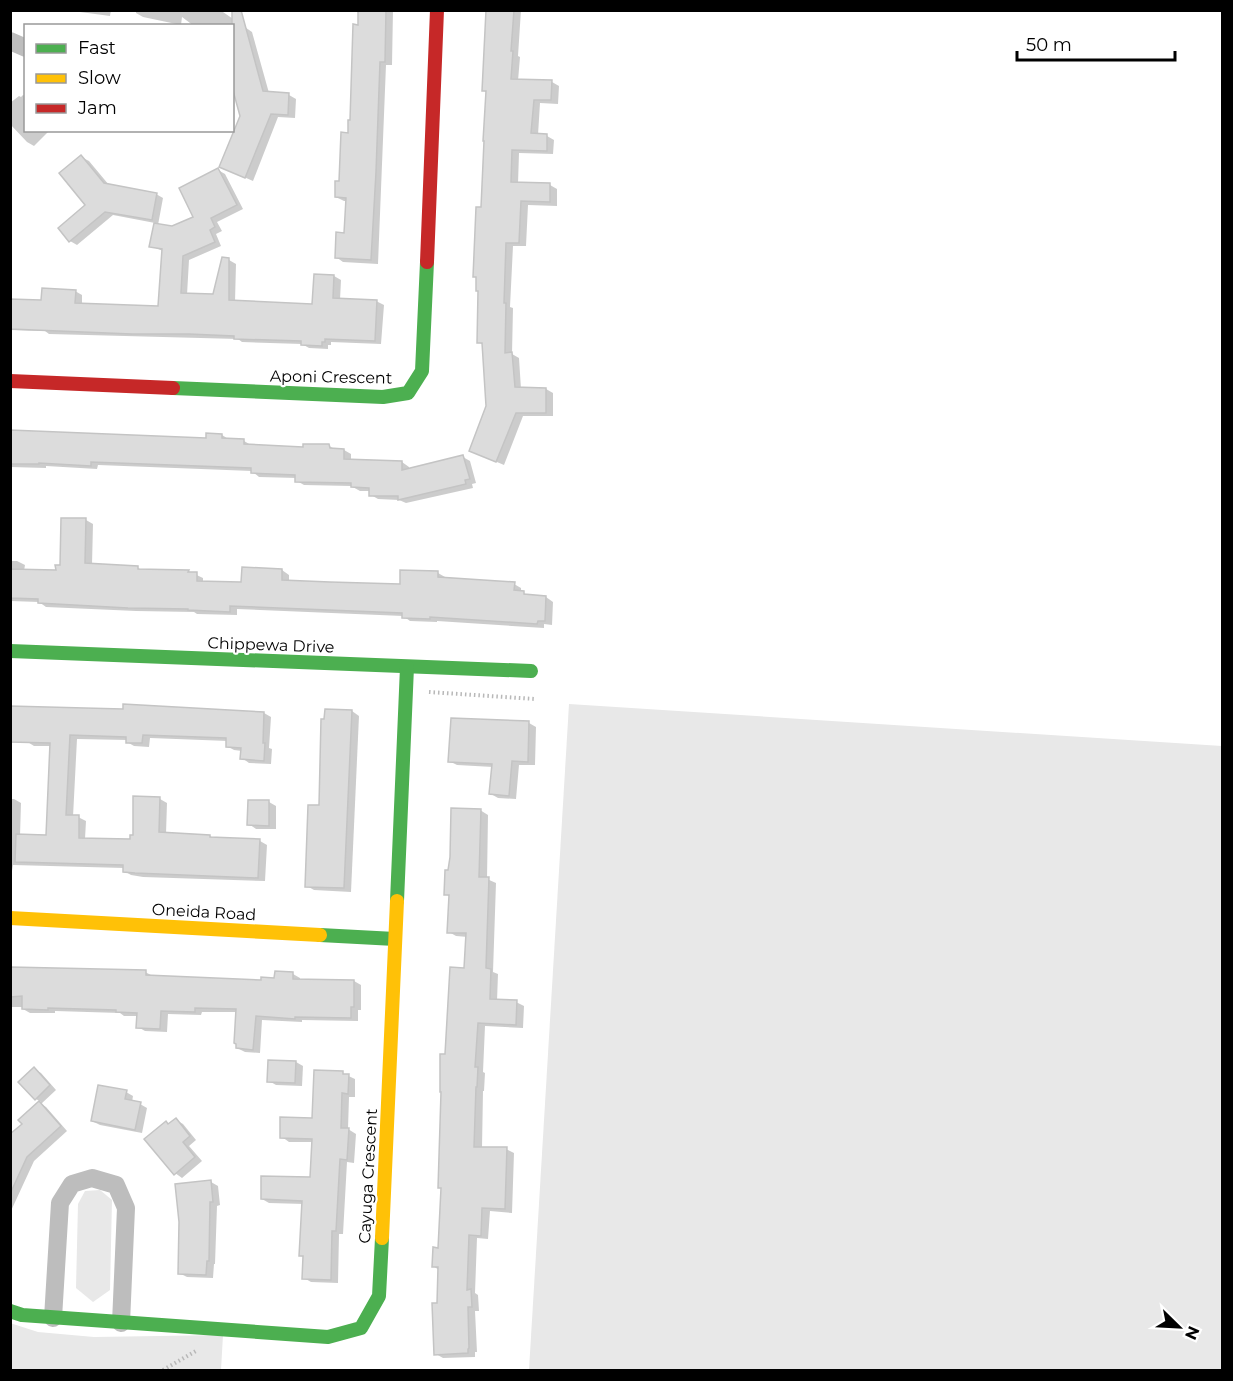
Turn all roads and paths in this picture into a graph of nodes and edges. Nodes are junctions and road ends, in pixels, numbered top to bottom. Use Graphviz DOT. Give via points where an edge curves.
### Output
graph roads {
  1 [pos="437,10"];
  2 [pos="10,41"];
  3 [pos="24,47"];
  4 [pos="10,381"];
  5 [pos="10,651"];
  6 [pos="407,667"];
  7 [pos="531,671"];
  8 [pos="429,692"];
  9 [pos="535,699"];
  10 [pos="10,918"];
  11 [pos="395,939"];
  12 [pos="10,1311"];
  13 [pos="53,1318"];
  14 [pos="121,1323"];
  15 [pos="208,1329"];
  16 [pos="163,1371"];
  1 -- 4 [label="street, Aponi Crescent" via="422,371 408,393 383,397"];
  2 -- 3 [label="street"];
  5 -- 6 [label="street, Chippewa Drive"];
  6 -- 7 [label="street, Chippewa Drive"];
  6 -- 11 [label="street, Cayuga Crescent"];
  8 -- 9 [label="path"];
  10 -- 11 [label="street, Oneida Road"];
  11 -- 15 [label="street, Cayuga Crescent" via="379,1296 362,1328 328,1337"];
  12 -- 13 [label="street, Cayuga Crescent"];
  13 -- 14 [label="street, Cayuga Crescent"];
  13 -- 14 [label="street" via="60,1203 72,1184 92,1178 116,1185 126,1208"];
  14 -- 15 [label="street, Cayuga Crescent"];
  15 -- 16 [label="path" via="199,1349"];
}
